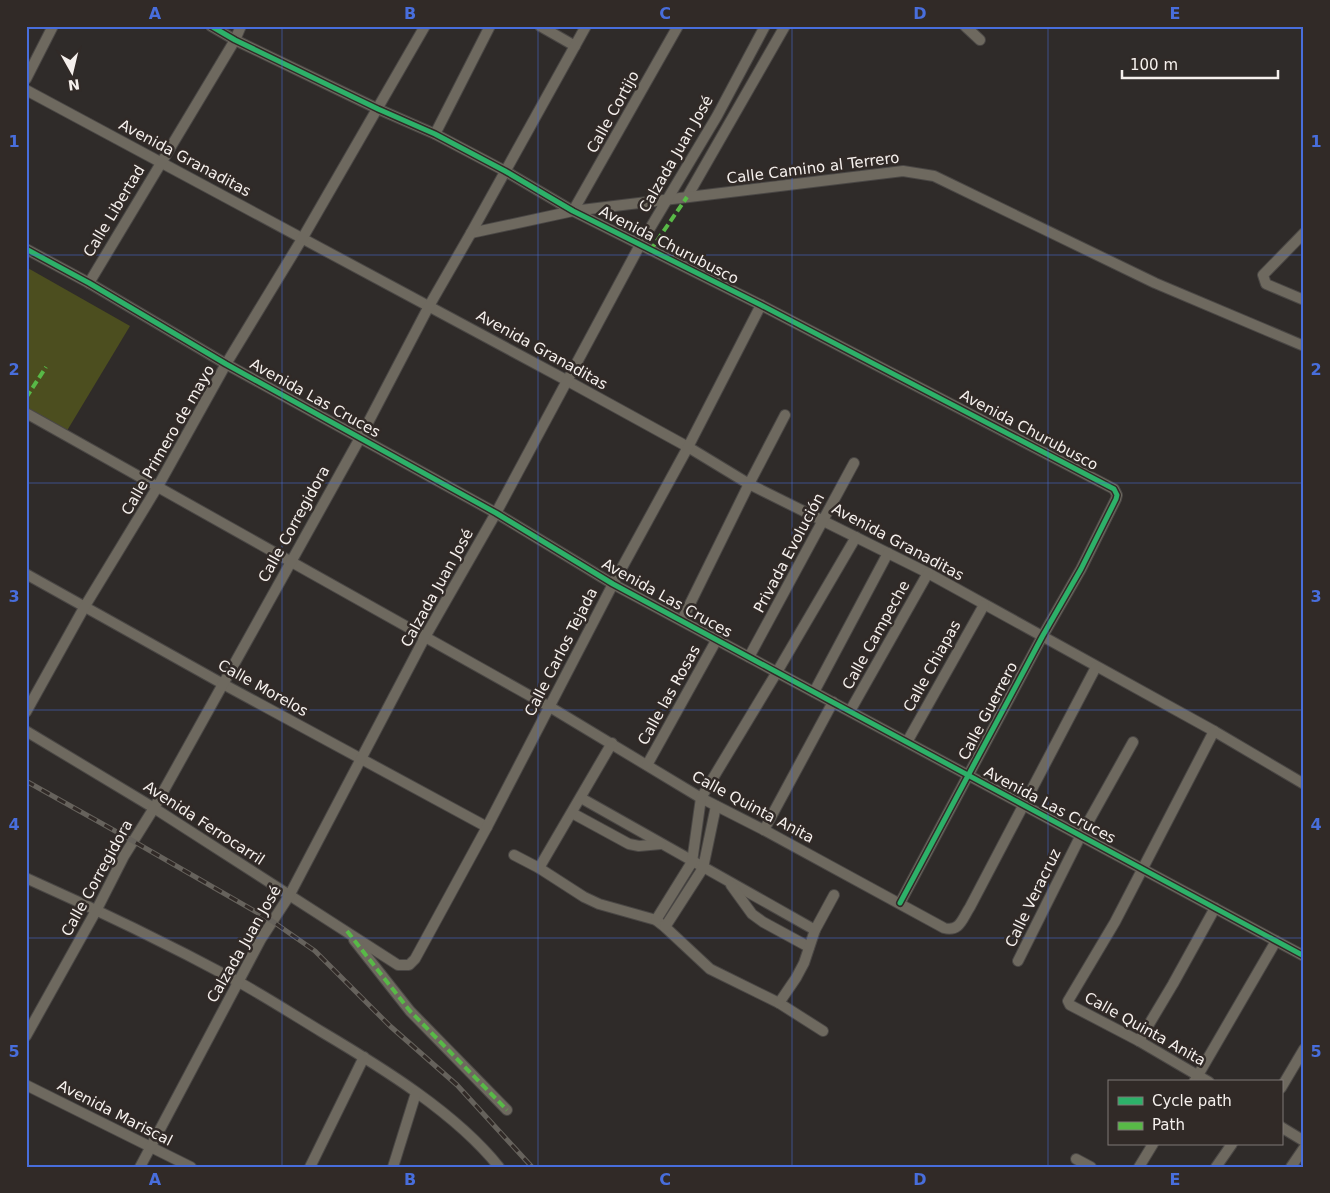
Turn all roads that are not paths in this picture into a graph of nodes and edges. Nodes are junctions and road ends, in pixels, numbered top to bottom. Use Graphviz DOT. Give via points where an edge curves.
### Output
graph roads {
  1 [pos="53,26"];
  2 [pos="211,26"];
  3 [pos="241,26"];
  4 [pos="425,26"];
  5 [pos="490,26"];
  6 [pos="540,26"];
  7 [pos="586,26"];
  8 [pos="678,26"];
  9 [pos="785,26"];
  10 [pos="965,26"];
  11 [pos="763,27"];
  12 [pos="778,38"];
  13 [pos="235,40"];
  14 [pos="980,40"];
  15 [pos="575,46"];
  16 [pos="26,79"];
  17 [pos="26,90"];
  18 [pos="378,109"];
  19 [pos="436,134"];
  20 [pos="162,162"];
  21 [pos="505,171"];
  22 [pos="687,198"];
  23 [pos="668,200"];
  24 [pos="573,211"];
  25 [pos="471,233"];
  26 [pos="1304,233"];
  27 [pos="302,238"];
  28 [pos="640,244"];
  29 [pos="26,249"];
  30 [pos="89,283"];
  31 [pos="1304,300"];
  32 [pos="761,305"];
  33 [pos="429,306"];
  34 [pos="1304,346"];
  35 [pos="226,364"];
  36 [pos="566,380"];
  37 [pos="26,413"];
  38 [pos="785,415"];
  39 [pos="360,438"];
  40 [pos="688,447"];
  41 [pos="854,463"];
  42 [pos="749,484"];
  43 [pos="158,486"];
  44 [pos="1114,489"];
  45 [pos="496,512"];
  46 [pos="823,520"];
  47 [pos="856,537"];
  48 [pos="888,553"];
  49 [pos="290,561"];
  50 [pos="928,573"];
  51 [pos="26,574"];
  52 [pos="613,584"];
  53 [pos="984,605"];
  54 [pos="86,606"];
  55 [pos="682,620"];
  56 [pos="425,637"];
  57 [pos="1042,638"];
  58 [pos="717,639"];
  59 [pos="749,657"];
  60 [pos="1096,667"];
  61 [pos="778,672"];
  62 [pos="223,684"];
  63 [pos="814,692"];
  64 [pos="833,702"];
  65 [pos="550,707"];
  66 [pos="850,711"];
  67 [pos="26,712"];
  68 [pos="26,731"];
  69 [pos="1214,731"];
  70 [pos="907,742"];
  71 [pos="1133,742"];
  72 [pos="612,743"];
  73 [pos="361,759"];
  74 [pos="647,765"];
  75 [pos="968,775"];
  76 [pos="1304,784"];
  77 [pos="581,798"];
  78 [pos="701,798"];
  79 [pos="1023,804"];
  80 [pos="716,806"];
  81 [pos="154,808"];
  82 [pos="572,813"];
  83 [pos="487,827"];
  84 [pos="764,830"];
  85 [pos="1081,835"];
  86 [pos="662,844"];
  87 [pos="514,855"];
  88 [pos="692,862"];
  89 [pos="539,868"];
  90 [pos="703,868"];
  91 [pos="1142,869"];
  92 [pos="26,878"];
  93 [pos="729,883"];
  94 [pos="834,895"];
  95 [pos="289,896"];
  96 [pos="900,903"];
  97 [pos="1215,908"];
  98 [pos="97,909"];
  99 [pos="656,920"];
  100 [pos="666,927"];
  101 [pos="815,930"];
  102 [pos="348,931"];
  103 [pos="1276,941"];
  104 [pos="809,947"];
  105 [pos="1303,953"];
  106 [pos="415,960"];
  107 [pos="1018,961"];
  108 [pos="238,982"];
  109 [pos="779,1003"];
  110 [pos="823,1031"];
  111 [pos="26,1036"];
  112 [pos="1139,1041"];
  113 [pos="1304,1050"];
  114 [pos="364,1057"];
  115 [pos="1196,1078"];
  116 [pos="26,1085"];
  117 [pos="1282,1086"];
  118 [pos="416,1093"];
  119 [pos="507,1110"];
  120 [pos="1282,1127"];
  121 [pos="1304,1141"];
  122 [pos="1152,1146"];
  123 [pos="1231,1146"];
  124 [pos="150,1147"];
  125 [pos="1304,1148"];
  126 [pos="1076,1159"];
  127 [pos="140,1167"];
  128 [pos="190,1167"];
  129 [pos="310,1167"];
  130 [pos="393,1167"];
  131 [pos="499,1167"];
  132 [pos="1091,1167"];
  133 [pos="1139,1167"];
  134 [pos="1216,1167"];
  135 [pos="1291,1167"];
  1 -- 16 [label="street"];
  2 -- 13 [label="street, Avenida Churubusco"];
  3 -- 13 [label="street, Calle Libertad"];
  4 -- 18 [label="street, Calle Primero de mayo"];
  5 -- 19 [label="street"];
  6 -- 15 [label="street"];
  7 -- 15 [label="street, Calle Corregidora"];
  8 -- 24 [label="street, Calle Cortijo"];
  9 -- 12 [label="street, Calzada Juan José"];
  10 -- 14 [label="street"];
  11 -- 12 [label="street"];
  11 -- 23 [label="street, Calzada Juan José" via="717,116"];
  12 -- 22 [label="street, Calzada Juan José"];
  13 -- 18 [label="street, Avenida Churubusco"];
  13 -- 20 [label="street, Calle Libertad"];
  15 -- 21 [label="street, Calle Corregidora"];
  17 -- 20 [label="street, Avenida Granaditas"];
  18 -- 19 [label="street, Avenida Churubusco"];
  18 -- 27 [label="street, Calle Primero de mayo"];
  19 -- 21 [label="street, Avenida Churubusco"];
  20 -- 27 [label="street, Avenida Granaditas"];
  20 -- 30 [label="street, Calle Libertad"];
  21 -- 24 [label="street, Avenida Churubusco"];
  21 -- 25 [label="street, Calle Corregidora"];
  22 -- 23 [label="street, Calle Camino al Terrero"];
  22 -- 34 [label="street, Calle Camino al Terrero" via="903,171 934,176 1156,283"];
  23 -- 24 [label="street, Calle Camino al Terrero"];
  23 -- 28 [label="street, Calzada Juan José"];
  24 -- 25 [label="street, Calle Camino al Terrero"];
  24 -- 28 [label="street, Avenida Churubusco"];
  25 -- 33 [label="street, Calle Corregidora"];
  26 -- 31 [label="street" via="1264,275 1266,284"];
  27 -- 33 [label="street, Avenida Granaditas"];
  27 -- 35 [label="street, Calle Primero de mayo"];
  28 -- 32 [label="street, Avenida Churubusco"];
  28 -- 36 [label="street, Calzada Juan José"];
  29 -- 30 [label="street, Avenida Las Cruces"];
  30 -- 35 [label="street, Avenida Las Cruces"];
  32 -- 40 [label="street, Calle Carlos Tejada"];
  32 -- 44 [label="street, Avenida Churubusco"];
  33 -- 36 [label="street, Avenida Granaditas"];
  33 -- 39 [label="street, Calle Corregidora"];
  35 -- 39 [label="street, Avenida Las Cruces"];
  35 -- 43 [label="street, Calle Primero de mayo"];
  36 -- 40 [label="street, Avenida Granaditas"];
  36 -- 45 [label="street, Calzada Juan José"];
  37 -- 43 [label="street, Calle Quinta Anita"];
  38 -- 42 [label="street"];
  39 -- 45 [label="street, Avenida Las Cruces"];
  39 -- 49 [label="street, Calle Corregidora"];
  40 -- 42 [label="street, Avenida Granaditas"];
  40 -- 52 [label="street, Calle Carlos Tejada"];
  41 -- 46 [label="street, Privada Evolución"];
  42 -- 46 [label="street, Avenida Granaditas"];
  42 -- 55 [label="street"];
  43 -- 49 [label="street, Calle Quinta Anita"];
  43 -- 54 [label="street, Calle Primero de mayo"];
  44 -- 57 [label="street, Calle Guerrero" via="1116,499"];
  45 -- 52 [label="street, Avenida Las Cruces"];
  45 -- 56 [label="street, Calzada Juan José"];
  46 -- 47 [label="street, Avenida Granaditas"];
  46 -- 59 [label="street, Privada Evolución"];
  47 -- 48 [label="street, Avenida Granaditas"];
  47 -- 61 [label="street"];
  48 -- 50 [label="street, Avenida Granaditas"];
  48 -- 63 [label="street"];
  49 -- 56 [label="street, Calle Quinta Anita"];
  49 -- 62 [label="street, Calle Corregidora"];
  50 -- 53 [label="street, Avenida Granaditas"];
  50 -- 66 [label="street, Calle Campeche"];
  51 -- 54 [label="street, Calle Morelos"];
  52 -- 55 [label="street, Avenida Las Cruces"];
  52 -- 65 [label="street, Calle Carlos Tejada"];
  53 -- 57 [label="street, Avenida Granaditas"];
  53 -- 70 [label="street, Calle Chiapas"];
  54 -- 62 [label="street, Calle Morelos"];
  54 -- 67 [label="street, Calle Primero de mayo"];
  55 -- 58 [label="street, Avenida Las Cruces"];
  56 -- 65 [label="street, Calle Quinta Anita"];
  56 -- 73 [label="street, Calzada Juan José"];
  57 -- 60 [label="street, Avenida Granaditas"];
  57 -- 75 [label="street, Calle Guerrero"];
  58 -- 59 [label="street, Avenida Las Cruces"];
  58 -- 74 [label="street, Calle las Rosas"];
  59 -- 61 [label="street, Avenida Las Cruces"];
  60 -- 69 [label="street, Avenida Granaditas"];
  60 -- 79 [label="street"];
  61 -- 63 [label="street, Avenida Las Cruces"];
  61 -- 78 [label="street"];
  62 -- 73 [label="street, Calle Morelos"];
  62 -- 81 [label="street, Calle Corregidora"];
  63 -- 64 [label="street, Avenida Las Cruces"];
  64 -- 66 [label="street, Avenida Las Cruces"];
  64 -- 84 [label="street"];
  65 -- 72 [label="street, Calle Quinta Anita"];
  65 -- 83 [label="street, Calle Carlos Tejada"];
  66 -- 70 [label="street, Avenida Las Cruces"];
  68 -- 81 [label="street, Avenida Ferrocarril"];
  69 -- 76 [label="street, Avenida Granaditas"];
  69 -- 91 [label="street"];
  70 -- 75 [label="street, Avenida Las Cruces"];
  71 -- 85 [label="street, Calle Veracruz"];
  72 -- 74 [label="street, Calle Quinta Anita"];
  72 -- 77 [label="street"];
  73 -- 83 [label="street, Calle Morelos"];
  73 -- 95 [label="street, Calzada Juan José"];
  74 -- 78 [label="street, Calle Quinta Anita"];
  75 -- 79 [label="street, Avenida Las Cruces"];
  75 -- 96 [label="street, Calle Guerrero"];
  77 -- 82 [label="street"];
  77 -- 86 [label="street"];
  78 -- 80 [label="street, Calle Quinta Anita"];
  78 -- 88 [label="street"];
  79 -- 85 [label="street, Avenida Las Cruces"];
  79 -- 96 [label="street, Calle Quinta Anita" via="957,928 944,928"];
  80 -- 84 [label="street, Calle Quinta Anita"];
  80 -- 90 [label="street"];
  81 -- 95 [label="street, Avenida Ferrocarril"];
  81 -- 98 [label="street, Calle Corregidora" via="124,856"];
  82 -- 86 [label="street" via="629,844"];
  82 -- 89 [label="street"];
  83 -- 106 [label="street, Calle Carlos Tejada"];
  84 -- 96 [label="street, Calle Quinta Anita"];
  85 -- 91 [label="street, Avenida Las Cruces"];
  85 -- 107 [label="street, Calle Veracruz"];
  86 -- 88 [label="street"];
  87 -- 89 [label="street"];
  88 -- 90 [label="street"];
  88 -- 99 [label="street"];
  89 -- 99 [label="street" via="599,904"];
  90 -- 93 [label="street"];
  90 -- 100 [label="street"];
  91 -- 97 [label="street, Avenida Las Cruces"];
  91 -- 112 [label="street, Calle Quinta Anita" via="1068,1001"];
  92 -- 98 [label="street"];
  93 -- 101 [label="street"];
  93 -- 104 [label="street" via="752,914"];
  94 -- 101 [label="street"];
  95 -- 102 [label="street, Avenida Ferrocarril"];
  95 -- 108 [label="street, Calzada Juan José"];
  97 -- 103 [label="street, Avenida Las Cruces"];
  97 -- 112 [label="street"];
  98 -- 108 [label="street"];
  98 -- 111 [label="street, Calle Corregidora"];
  99 -- 100 [label="street"];
  100 -- 109 [label="street" via="710,968"];
  101 -- 104 [label="street"];
  102 -- 106 [label="street, Avenida Ferrocarril" via="398,966 409,965"];
  102 -- 119 [label="street" via="410,1011"];
  103 -- 105 [label="street, Avenida Las Cruces"];
  103 -- 115 [label="street"];
  104 -- 109 [label="street" via="796,978"];
  108 -- 114 [label="street"];
  108 -- 124 [label="street, Calzada Juan José"];
  109 -- 110 [label="street"];
  112 -- 115 [label="street, Calle Quinta Anita"];
  113 -- 117 [label="street"];
  114 -- 118 [label="street"];
  114 -- 129 [label="street"];
  116 -- 124 [label="street, Avenida Mariscal"];
  118 -- 130 [label="street"];
  118 -- 131 [label="street" via="465,1131"];
  120 -- 121 [label="street"];
  122 -- 133 [label="street"];
  123 -- 134 [label="street"];
  124 -- 127 [label="street, Calzada Juan José"];
  124 -- 128 [label="street, Avenida Mariscal"];
  125 -- 135 [label="street"];
  126 -- 132 [label="street"];
}
